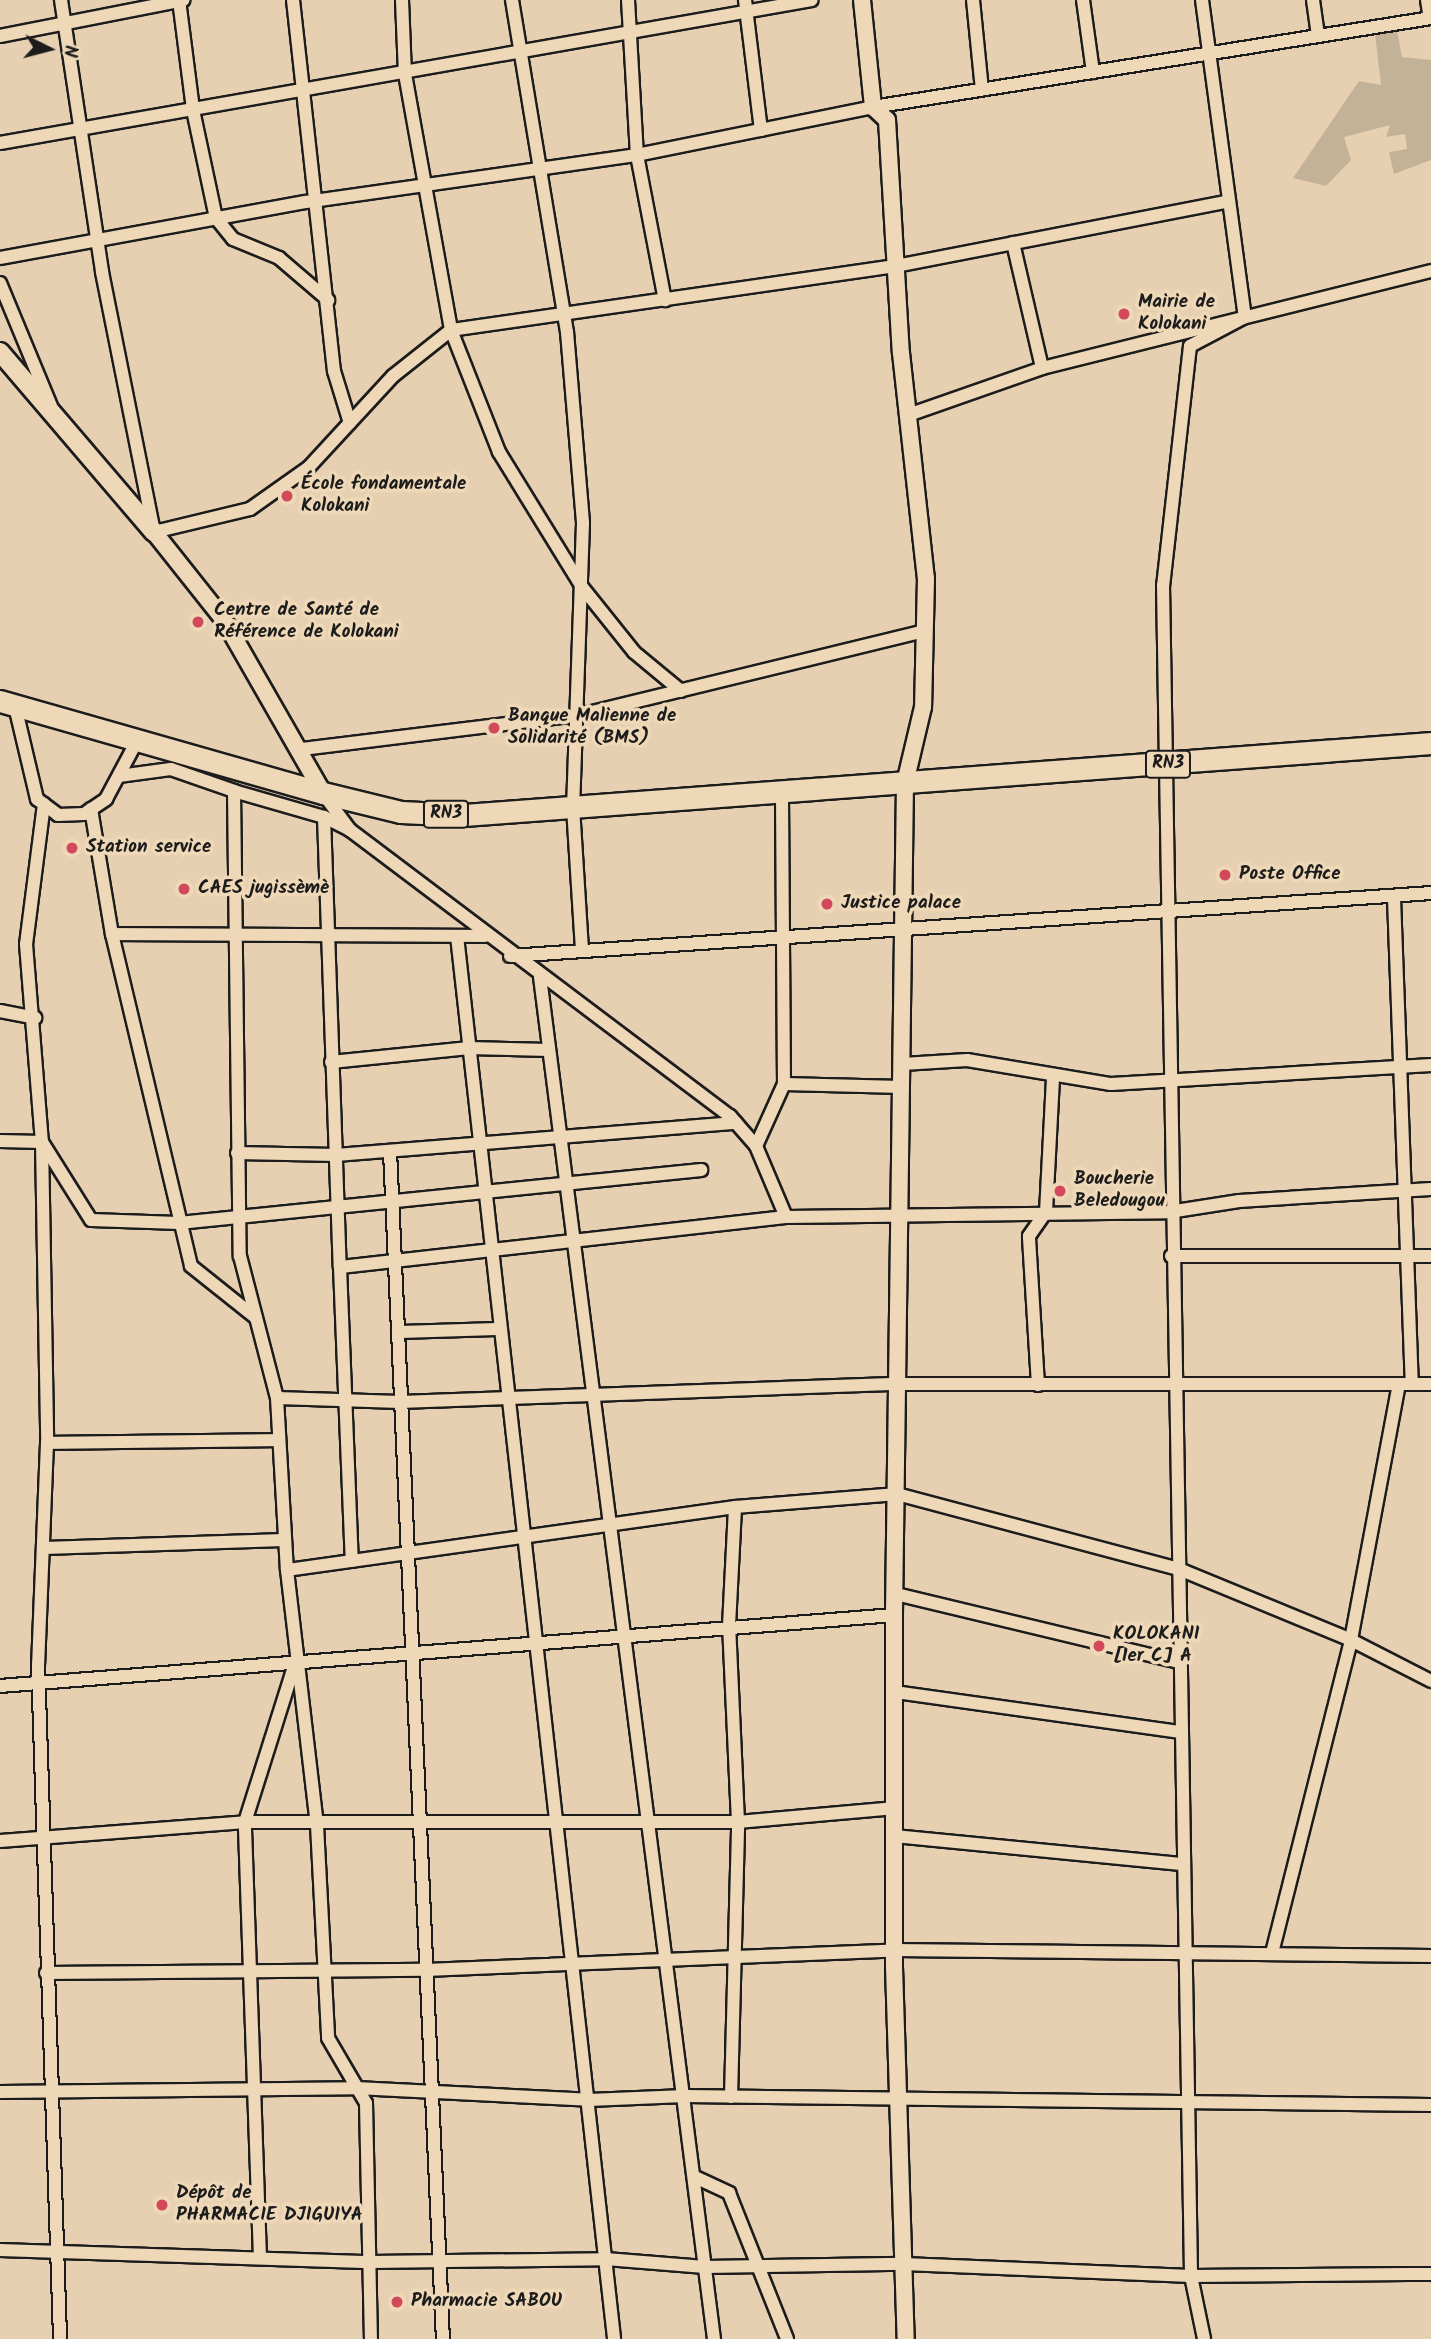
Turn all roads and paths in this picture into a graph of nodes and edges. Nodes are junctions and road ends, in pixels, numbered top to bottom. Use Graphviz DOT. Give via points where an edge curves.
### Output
graph roads {
  1 [pos="61,0"];
  2 [pos="180,0"];
  3 [pos="293,0"];
  4 [pos="402,0"];
  5 [pos="512,0"];
  6 [pos="628,0"];
  7 [pos="813,0"];
  8 [pos="862,0"];
  9 [pos="972,0"];
  10 [pos="1083,0"];
  11 [pos="1202,0"];
  12 [pos="1313,0"];
  13 [pos="1427,0"];
  14 [pos="746,6"];
  15 [pos="1431,18"];
  16 [pos="64,21"];
  17 [pos="632,31"];
  18 [pos="0,36"];
  19 [pos="1318,36"];
  20 [pos="518,52"];
  21 [pos="1209,53"];
  22 [pos="1093,72"];
  23 [pos="405,74"];
  24 [pos="982,90"];
  25 [pos="303,91"];
  26 [pos="873,107"];
  27 [pos="193,110"];
  28 [pos="80,128"];
  29 [pos="761,130"];
  30 [pos="0,144"];
  31 [pos="637,155"];
  32 [pos="538,169"];
  33 [pos="425,185"];
  34 [pos="320,200"];
  35 [pos="1229,201"];
  36 [pos="216,218"];
  37 [pos="97,240"];
  38 [pos="1013,243"];
  39 [pos="0,258"];
  40 [pos="896,266"];
  41 [pos="1431,271"];
  42 [pos="0,283"];
  43 [pos="328,300"];
  44 [pos="665,300"];
  45 [pos="564,316"];
  46 [pos="1245,317"];
  47 [pos="451,330"];
  48 [pos="0,352"];
  49 [pos="1042,368"];
  50 [pos="911,414"];
  51 [pos="57,419"];
  52 [pos="350,423"];
  53 [pos="154,532"];
  54 [pos="582,587"];
  55 [pos="925,631"];
  56 [pos="681,691"];
  57 [pos="7,703"];
  58 [pos="580,715"];
  59 [pos="137,741"];
  60 [pos="1431,743"];
  61 [pos="302,748"];
  62 [pos="1165,764"];
  63 [pos="119,776"];
  64 [pos="905,783"];
  65 [pos="234,791"];
  66 [pos="782,792"];
  67 [pos="323,793"];
  68 [pos="44,804"];
  69 [pos="573,807"];
  70 [pos="91,809"];
  71 [pos="324,817"];
  72 [pos="350,830"];
  73 [pos="1431,893"];
  74 [pos="1394,898"];
  75 [pos="1169,913"];
  76 [pos="904,931"];
  77 [pos="112,934"];
  78 [pos="233,935"];
  79 [pos="325,936"];
  80 [pos="457,936"];
  81 [pos="485,936"];
  82 [pos="779,939"];
  83 [pos="582,951"];
  84 [pos="510,956"];
  85 [pos="540,977"];
  86 [pos="0,1011"];
  87 [pos="35,1018"];
  88 [pos="469,1048"];
  89 [pos="549,1049"];
  90 [pos="331,1062"];
  91 [pos="903,1065"];
  92 [pos="1431,1066"];
  93 [pos="1403,1067"];
  94 [pos="1053,1077"];
  95 [pos="1168,1081"];
  96 [pos="784,1084"];
  97 [pos="902,1087"];
  98 [pos="736,1123"];
  99 [pos="560,1137"];
  100 [pos="0,1141"];
  101 [pos="42,1142"];
  102 [pos="479,1144"];
  103 [pos="756,1146"];
  104 [pos="390,1151"];
  105 [pos="237,1153"];
  106 [pos="336,1156"];
  107 [pos="701,1170"];
  108 [pos="565,1183"];
  109 [pos="1431,1189"];
  110 [pos="484,1191"];
  111 [pos="1409,1191"];
  112 [pos="392,1199"];
  113 [pos="338,1205"];
  114 [pos="1169,1212"];
  115 [pos="1038,1216"];
  116 [pos="239,1217"];
  117 [pos="786,1217"];
  118 [pos="900,1220"];
  119 [pos="179,1223"];
  120 [pos="572,1241"];
  121 [pos="491,1253"];
  122 [pos="1171,1256"];
  123 [pos="1431,1256"];
  124 [pos="1412,1257"];
  125 [pos="395,1265"];
  126 [pos="340,1267"];
  127 [pos="255,1317"];
  128 [pos="499,1329"];
  129 [pos="398,1332"];
  130 [pos="898,1384"];
  131 [pos="1405,1384"];
  132 [pos="1431,1384"];
  133 [pos="1038,1385"];
  134 [pos="1176,1385"];
  135 [pos="593,1395"];
  136 [pos="277,1398"];
  137 [pos="506,1399"];
  138 [pos="347,1401"];
  139 [pos="400,1402"];
  140 [pos="279,1440"];
  141 [pos="47,1443"];
  142 [pos="897,1494"];
  143 [pos="735,1507"];
  144 [pos="612,1523"];
  145 [pos="521,1536"];
  146 [pos="285,1540"];
  147 [pos="43,1548"];
  148 [pos="407,1553"];
  149 [pos="352,1561"];
  150 [pos="1179,1569"];
  151 [pos="286,1570"];
  152 [pos="896,1594"];
  153 [pos="894,1615"];
  154 [pos="729,1626"];
  155 [pos="624,1637"];
  156 [pos="1351,1640"];
  157 [pos="535,1646"];
  158 [pos="410,1651"];
  159 [pos="296,1660"];
  160 [pos="1179,1662"];
  161 [pos="41,1678"];
  162 [pos="1431,1681"];
  163 [pos="0,1686"];
  164 [pos="895,1692"];
  165 [pos="1180,1732"];
  166 [pos="895,1808"];
  167 [pos="245,1822"];
  168 [pos="738,1822"];
  169 [pos="651,1823"];
  170 [pos="561,1824"];
  171 [pos="317,1825"];
  172 [pos="419,1827"];
  173 [pos="895,1836"];
  174 [pos="0,1841"];
  175 [pos="42,1841"];
  176 [pos="1183,1864"];
  177 [pos="1183,1949"];
  178 [pos="894,1950"];
  179 [pos="1272,1953"];
  180 [pos="733,1954"];
  181 [pos="669,1955"];
  182 [pos="1431,1956"];
  183 [pos="575,1963"];
  184 [pos="426,1970"];
  185 [pos="46,1973"];
  186 [pos="252,1973"];
  187 [pos="327,1973"];
  188 [pos="356,2088"];
  189 [pos="254,2090"];
  190 [pos="0,2092"];
  191 [pos="51,2095"];
  192 [pos="432,2095"];
  193 [pos="685,2096"];
  194 [pos="731,2097"];
  195 [pos="589,2100"];
  196 [pos="898,2101"];
  197 [pos="1187,2105"];
  198 [pos="1431,2105"];
  199 [pos="695,2177"];
  200 [pos="56,2249"];
  201 [pos="0,2250"];
  202 [pos="260,2258"];
  203 [pos="439,2258"];
  204 [pos="606,2259"];
  205 [pos="371,2262"];
  206 [pos="904,2264"];
  207 [pos="755,2266"];
  208 [pos="705,2267"];
  209 [pos="1431,2274"];
  210 [pos="1191,2276"];
  211 [pos="60,2339"];
  212 [pos="371,2339"];
  213 [pos="443,2339"];
  214 [pos="614,2339"];
  215 [pos="714,2339"];
  216 [pos="787,2339"];
  217 [pos="906,2339"];
  218 [pos="1204,2339"];
  1 -- 16 [label="street"];
  2 -- 16 [label="street"];
  2 -- 27 [label="street"];
  3 -- 25 [label="street"];
  4 -- 23 [label="street"];
  5 -- 20 [label="street"];
  6 -- 17 [label="street"];
  7 -- 14 [label="street"];
  8 -- 26 [label="street"];
  9 -- 24 [label="street"];
  10 -- 22 [label="street"];
  11 -- 21 [label="street"];
  12 -- 19 [label="street"];
  13 -- 15 [label="street"];
  14 -- 17 [label="street"];
  14 -- 29 [label="street"];
  15 -- 19 [label="street"];
  16 -- 18 [label="street"];
  16 -- 28 [label="street"];
  17 -- 20 [label="street"];
  17 -- 31 [label="street"];
  19 -- 21 [label="street"];
  20 -- 23 [label="street"];
  20 -- 32 [label="street"];
  21 -- 22 [label="street"];
  21 -- 35 [label="street"];
  22 -- 24 [label="street"];
  23 -- 25 [label="street"];
  23 -- 33 [label="street"];
  24 -- 26 [label="street"];
  25 -- 27 [label="street"];
  25 -- 34 [label="street"];
  26 -- 29 [label="street"];
  26 -- 40 [label="street" via="887,120"];
  27 -- 28 [label="street"];
  27 -- 36 [label="street"];
  28 -- 30 [label="street"];
  28 -- 37 [label="street"];
  29 -- 31 [label="street"];
  31 -- 32 [label="street"];
  31 -- 44 [label="street"];
  32 -- 33 [label="street"];
  32 -- 45 [label="street"];
  33 -- 34 [label="street"];
  33 -- 47 [label="street"];
  34 -- 36 [label="street"];
  34 -- 43 [label="street"];
  35 -- 38 [label="street"];
  35 -- 46 [label="street"];
  36 -- 37 [label="street"];
  36 -- 43 [label="street" via="233,239 279,258"];
  37 -- 39 [label="street"];
  37 -- 53 [label="street"];
  38 -- 40 [label="street"];
  38 -- 49 [label="street"];
  40 -- 44 [label="street"];
  40 -- 50 [label="street"];
  41 -- 46 [label="street"];
  42 -- 51 [label="street"];
  43 -- 52 [label="street" via="334,371"];
  44 -- 45 [label="street"];
  45 -- 47 [label="street"];
  45 -- 54 [label="street" via="583,523"];
  46 -- 49 [label="street"];
  46 -- 62 [label="street" via="1190,346 1163,585"];
  47 -- 52 [label="street" via="393,376"];
  47 -- 54 [label="street" via="499,452"];
  48 -- 51 [label="main road"];
  49 -- 50 [label="street"];
  50 -- 55 [label="street"];
  51 -- 53 [label="main road"];
  52 -- 53 [label="street" via="309,467 250,509"];
  53 -- 61 [label="street" via="224,620"];
  54 -- 56 [label="street" via="634,652"];
  54 -- 58 [label="street"];
  55 -- 56 [label="street"];
  55 -- 64 [label="street" via="923,707"];
  56 -- 58 [label="street"];
  57 -- 59 [label="highway, RN3"];
  57 -- 68 [label="street" via="37,799"];
  58 -- 61 [label="street"];
  58 -- 69 [label="street"];
  59 -- 63 [label="street"];
  59 -- 67 [label="highway, RN3"];
  60 -- 62 [label="highway, RN3"];
  61 -- 67 [label="street"];
  62 -- 64 [label="highway, RN3"];
  62 -- 75 [label="street"];
  63 -- 65 [label="street" via="171,769"];
  63 -- 70 [label="street"];
  64 -- 66 [label="highway, RN3"];
  64 -- 76 [label="street"];
  65 -- 71 [label="street"];
  65 -- 78 [label="street"];
  66 -- 69 [label="highway, RN3"];
  66 -- 82 [label="street"];
  67 -- 69 [label="highway, RN3" via="401,812"];
  67 -- 72 [label="street"];
  68 -- 70 [label="street" via="58,815"];
  68 -- 87 [label="street" via="26,944"];
  69 -- 83 [label="street"];
  70 -- 77 [label="street"];
  71 -- 72 [label="street"];
  71 -- 79 [label="street"];
  72 -- 81 [label="street"];
  73 -- 74 [label="street"];
  74 -- 75 [label="street"];
  74 -- 93 [label="street"];
  75 -- 76 [label="street"];
  75 -- 95 [label="street"];
  76 -- 82 [label="street"];
  76 -- 91 [label="street"];
  77 -- 78 [label="street"];
  77 -- 119 [label="street"];
  78 -- 79 [label="street"];
  78 -- 105 [label="street"];
  79 -- 80 [label="street"];
  79 -- 90 [label="street"];
  80 -- 81 [label="street"];
  80 -- 88 [label="street"];
  81 -- 84 [label="street"];
  82 -- 83 [label="street"];
  82 -- 96 [label="street"];
  83 -- 84 [label="street"];
  84 -- 85 [label="street"];
  85 -- 89 [label="street"];
  85 -- 98 [label="street"];
  86 -- 87 [label="street"];
  87 -- 101 [label="street"];
  88 -- 89 [label="street"];
  88 -- 90 [label="street"];
  88 -- 102 [label="street"];
  89 -- 99 [label="street"];
  90 -- 106 [label="street"];
  91 -- 94 [label="street" via="967,1060"];
  91 -- 97 [label="street"];
  92 -- 93 [label="street"];
  93 -- 95 [label="street"];
  93 -- 111 [label="street"];
  94 -- 95 [label="street" via="1111,1084"];
  94 -- 115 [label="street" via="1046,1212"];
  95 -- 114 [label="street"];
  96 -- 97 [label="street"];
  96 -- 103 [label="street"];
  97 -- 118 [label="street"];
  98 -- 99 [label="street"];
  98 -- 103 [label="street"];
  99 -- 102 [label="street"];
  99 -- 108 [label="street"];
  100 -- 101 [label="street"];
  101 -- 119 [label="street" via="91,1220"];
  101 -- 141 [label="street"];
  102 -- 104 [label="street"];
  102 -- 110 [label="street"];
  103 -- 117 [label="street"];
  104 -- 106 [label="street"];
  104 -- 112 [label="street"];
  105 -- 106 [label="street"];
  105 -- 116 [label="street"];
  106 -- 113 [label="street"];
  107 -- 108 [label="street"];
  108 -- 110 [label="street"];
  108 -- 120 [label="street"];
  109 -- 111 [label="street"];
  110 -- 112 [label="street"];
  110 -- 121 [label="street"];
  111 -- 114 [label="street" via="1239,1200"];
  111 -- 124 [label="street"];
  112 -- 113 [label="street"];
  112 -- 125 [label="street"];
  113 -- 116 [label="street"];
  113 -- 126 [label="street"];
  114 -- 115 [label="street"];
  114 -- 122 [label="street"];
  115 -- 118 [label="street"];
  115 -- 133 [label="street" via="1030,1236"];
  116 -- 119 [label="street"];
  116 -- 127 [label="street" via="240,1256"];
  117 -- 118 [label="street"];
  117 -- 120 [label="street"];
  118 -- 130 [label="street"];
  119 -- 127 [label="street" via="191,1266"];
  120 -- 121 [label="street"];
  120 -- 135 [label="street"];
  121 -- 125 [label="street"];
  121 -- 128 [label="street"];
  122 -- 124 [label="street"];
  122 -- 134 [label="street"];
  123 -- 124 [label="street"];
  124 -- 131 [label="street"];
  125 -- 126 [label="street"];
  125 -- 129 [label="street"];
  126 -- 138 [label="street"];
  127 -- 136 [label="street"];
  128 -- 129 [label="street"];
  128 -- 137 [label="street"];
  129 -- 139 [label="street"];
  130 -- 133 [label="street"];
  130 -- 135 [label="street"];
  130 -- 142 [label="street"];
  131 -- 132 [label="street"];
  131 -- 134 [label="street"];
  131 -- 156 [label="street"];
  133 -- 134 [label="street"];
  134 -- 150 [label="street"];
  135 -- 137 [label="street"];
  135 -- 144 [label="street"];
  136 -- 138 [label="street"];
  136 -- 140 [label="street"];
  137 -- 139 [label="street"];
  137 -- 145 [label="street"];
  138 -- 139 [label="street"];
  138 -- 149 [label="street"];
  139 -- 148 [label="street"];
  140 -- 141 [label="street"];
  140 -- 146 [label="street"];
  141 -- 147 [label="street"];
  142 -- 143 [label="street"];
  142 -- 150 [label="street"];
  142 -- 152 [label="street"];
  143 -- 144 [label="street"];
  143 -- 154 [label="street"];
  144 -- 145 [label="street"];
  144 -- 155 [label="street"];
  145 -- 148 [label="street"];
  145 -- 157 [label="street"];
  146 -- 147 [label="street"];
  146 -- 151 [label="street"];
  147 -- 161 [label="street"];
  148 -- 149 [label="street"];
  148 -- 158 [label="street"];
  149 -- 151 [label="street"];
  150 -- 156 [label="street"];
  150 -- 160 [label="street"];
  151 -- 159 [label="street"];
  152 -- 153 [label="street"];
  152 -- 160 [label="street"];
  153 -- 154 [label="street"];
  153 -- 164 [label="street"];
  154 -- 155 [label="street"];
  154 -- 168 [label="street"];
  155 -- 157 [label="street"];
  155 -- 169 [label="street"];
  156 -- 162 [label="street"];
  156 -- 179 [label="street"];
  157 -- 158 [label="street"];
  157 -- 170 [label="street"];
  158 -- 159 [label="street"];
  158 -- 172 [label="street"];
  159 -- 161 [label="street"];
  159 -- 167 [label="street"];
  159 -- 171 [label="street"];
  160 -- 165 [label="street"];
  161 -- 163 [label="street"];
  161 -- 175 [label="street"];
  164 -- 165 [label="street"];
  164 -- 166 [label="street"];
  165 -- 176 [label="street"];
  166 -- 168 [label="street"];
  166 -- 173 [label="street"];
  167 -- 171 [label="street"];
  167 -- 175 [label="street"];
  167 -- 186 [label="street"];
  168 -- 169 [label="street"];
  168 -- 180 [label="street"];
  169 -- 170 [label="street"];
  169 -- 181 [label="street"];
  170 -- 172 [label="street"];
  170 -- 183 [label="street"];
  171 -- 172 [label="street"];
  171 -- 187 [label="street"];
  172 -- 184 [label="street"];
  173 -- 176 [label="street"];
  173 -- 178 [label="street"];
  174 -- 175 [label="street"];
  175 -- 185 [label="street"];
  176 -- 177 [label="street"];
  177 -- 178 [label="street"];
  177 -- 179 [label="street"];
  177 -- 197 [label="street"];
  178 -- 180 [label="street"];
  178 -- 196 [label="street"];
  179 -- 182 [label="street"];
  180 -- 181 [label="street"];
  180 -- 194 [label="street"];
  181 -- 183 [label="street"];
  181 -- 193 [label="street"];
  183 -- 184 [label="street"];
  183 -- 195 [label="street"];
  184 -- 187 [label="street"];
  184 -- 192 [label="street"];
  185 -- 186 [label="street"];
  185 -- 191 [label="street"];
  186 -- 187 [label="street"];
  186 -- 189 [label="street"];
  187 -- 188 [label="street" via="328,2038"];
  188 -- 189 [label="street"];
  188 -- 192 [label="street"];
  188 -- 205 [label="street" via="366,2103"];
  189 -- 191 [label="street"];
  189 -- 202 [label="street"];
  190 -- 191 [label="street"];
  191 -- 200 [label="street"];
  192 -- 195 [label="street"];
  192 -- 203 [label="street"];
  193 -- 194 [label="street"];
  193 -- 195 [label="street"];
  193 -- 199 [label="street"];
  194 -- 196 [label="street"];
  195 -- 204 [label="street"];
  196 -- 197 [label="street"];
  196 -- 206 [label="street"];
  197 -- 198 [label="street"];
  197 -- 210 [label="street"];
  199 -- 207 [label="street" via="729,2193"];
  199 -- 208 [label="street"];
  200 -- 201 [label="street"];
  200 -- 202 [label="street"];
  200 -- 211 [label="street"];
  202 -- 205 [label="street"];
  203 -- 204 [label="street"];
  203 -- 205 [label="street"];
  203 -- 213 [label="street"];
  204 -- 208 [label="street"];
  204 -- 214 [label="street"];
  205 -- 212 [label="street"];
  206 -- 207 [label="street"];
  206 -- 210 [label="street"];
  206 -- 217 [label="street"];
  207 -- 208 [label="street"];
  207 -- 216 [label="street"];
  208 -- 215 [label="street"];
  209 -- 210 [label="street"];
  210 -- 218 [label="street"];
}
